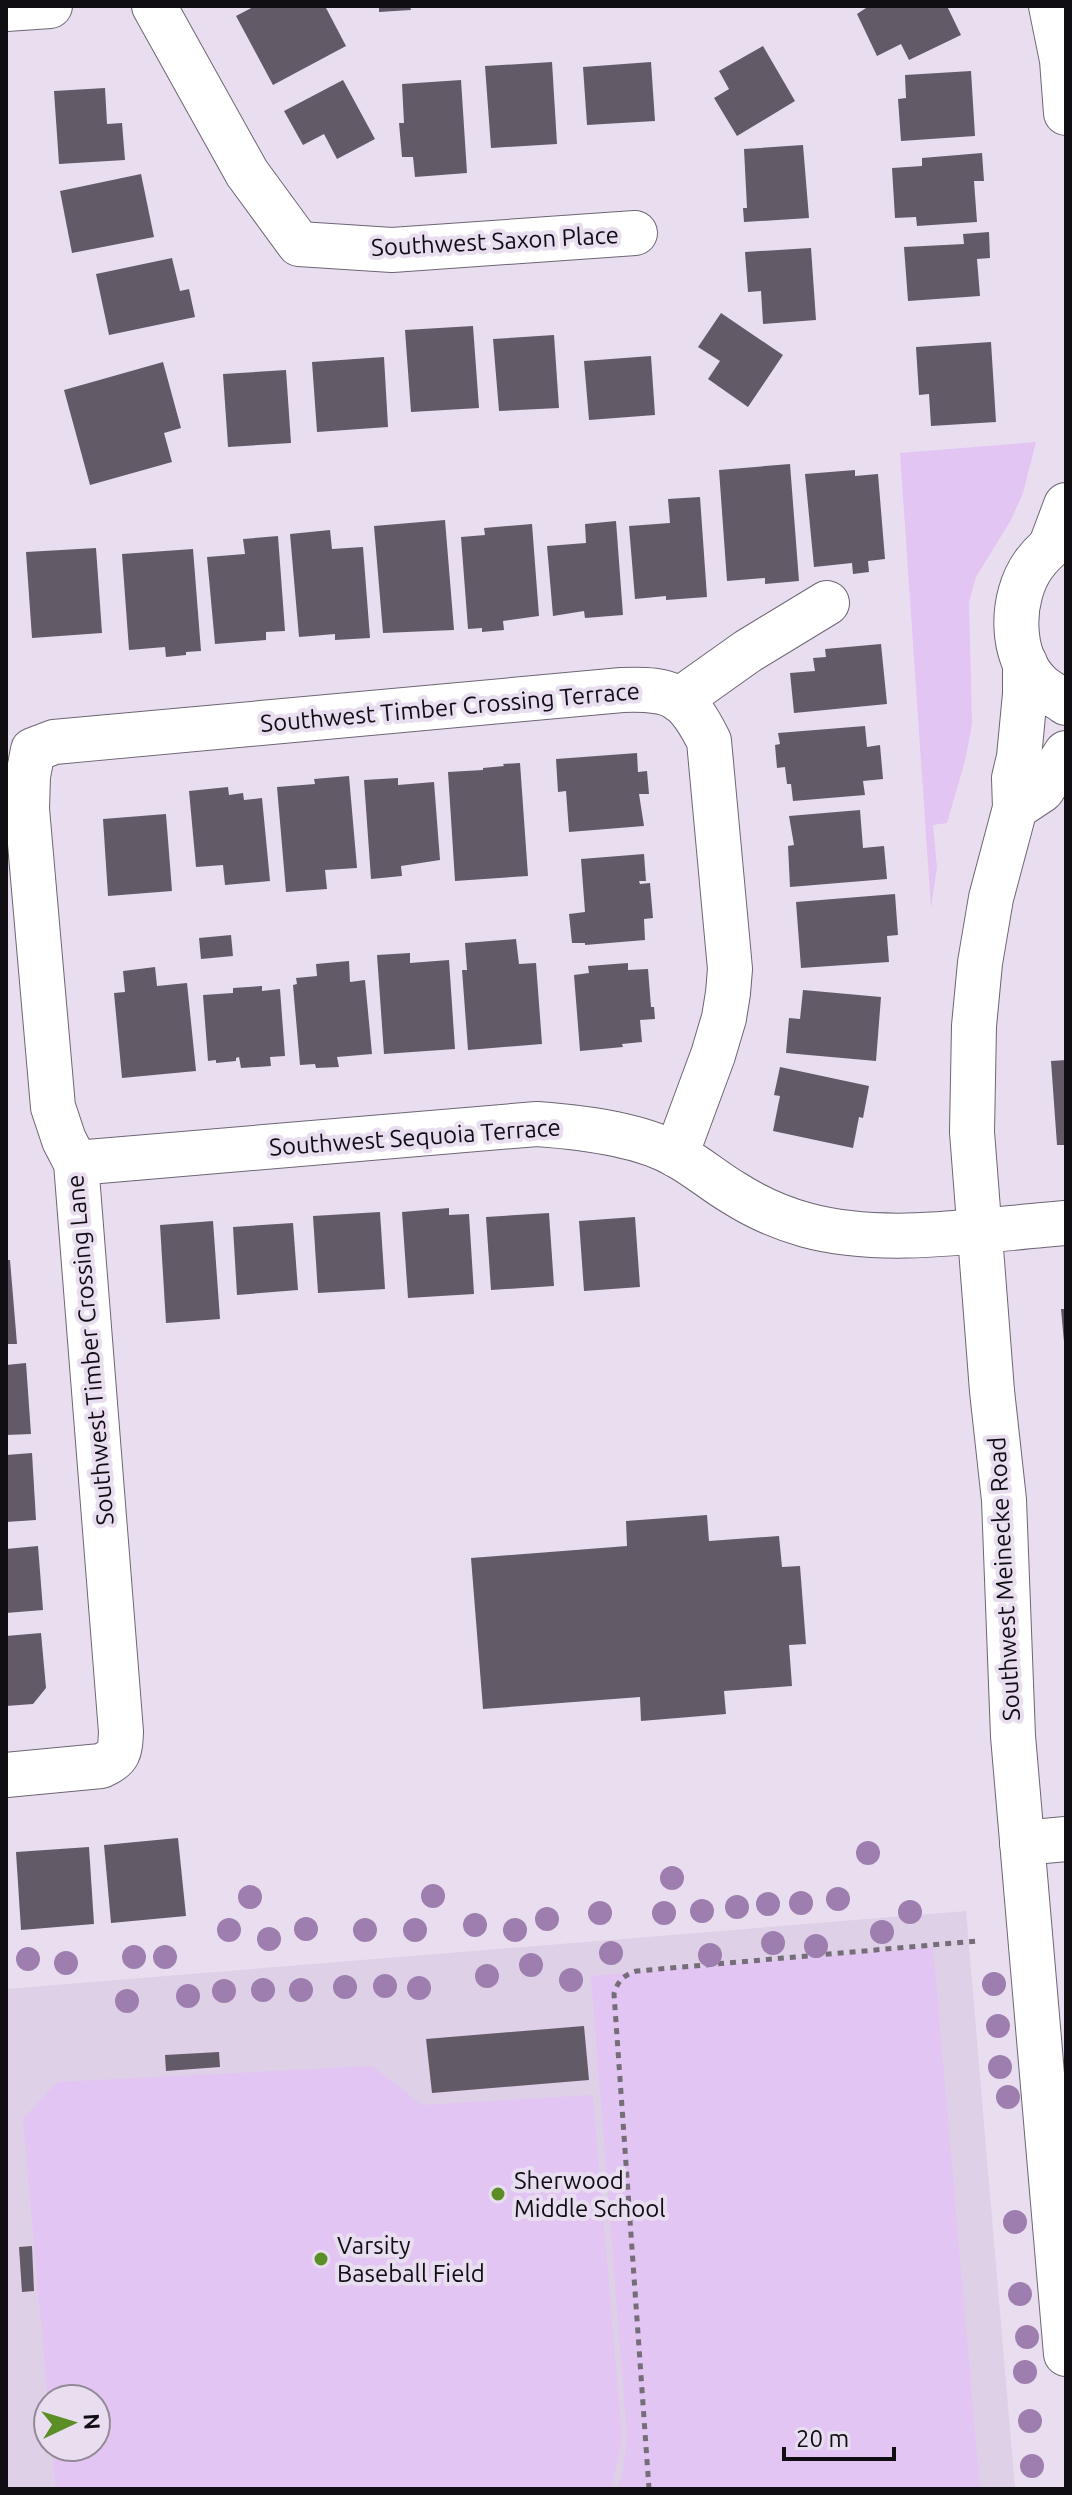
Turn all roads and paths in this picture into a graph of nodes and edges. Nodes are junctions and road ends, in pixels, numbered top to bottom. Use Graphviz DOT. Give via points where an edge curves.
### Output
graph roads {
  1 [pos="50,6"];
  2 [pos="154,6"];
  3 [pos="1051,6"];
  4 [pos="6,9"];
  5 [pos="1066,113"];
  6 [pos="635,233"];
  7 [pos="1066,505"];
  8 [pos="1059,540"];
  9 [pos="827,603"];
  10 [pos="1025,663"];
  11 [pos="679,700"];
  12 [pos="1066,703"];
  13 [pos="33,750"];
  14 [pos="1066,753"];
  15 [pos="1015,808"];
  16 [pos="676,1155"];
  17 [pos="76,1163"];
  18 [pos="1066,1223"];
  19 [pos="979,1229"];
  20 [pos="6,1775"];
  21 [pos="1066,1839"];
  22 [pos="1022,1843"];
  23 [pos="977,1941"];
  24 [pos="1066,2354"];
  25 [pos="649,2489"];
  1 -- 4 [label="street"];
  2 -- 6 [label="street, Southwest Saxon Place" via="247,173 299,244 392,250"];
  3 -- 5 [label="street"];
  7 -- 8 [label="street, Southwest Meinecke Road"];
  8 -- 10 [label="street, Southwest Meinecke Road" via="1032,566 1019,599 1017,633"];
  9 -- 11 [label="street"];
  10 -- 12 [label="street" via="1039,684"];
  10 -- 15 [label="street, Southwest Meinecke Road"];
  11 -- 13 [label="street, Southwest Timber Crossing Terrace" via="666,691 622,690 54,742"];
  11 -- 16 [label="street" via="692,710 709,741 730,969 724,1018"];
  13 -- 17 [label="street, Southwest Timber Crossing Lane" via="27,809 53,1107"];
  14 -- 15 [label="street" via="1042,790"];
  15 -- 19 [label="street, Southwest Meinecke Road" via="991,898 974,1026 972,1132"];
  16 -- 17 [label="street, Southwest Sequoia Terrace" via="601,1131 537,1124"];
  16 -- 19 [label="street, Southwest Sequoia Terrace" via="762,1210 806,1225 890,1235"];
  17 -- 20 [label="street, Southwest Timber Crossing Lane" via="120,1749 113,1761 101,1766"];
  18 -- 19 [label="street, Southwest Sequoia Terrace"];
  19 -- 22 [label="street, Southwest Meinecke Road" via="1004,1500"];
  21 -- 22 [label="street"];
  22 -- 24 [label="street, Southwest Meinecke Road"];
  23 -- 25 [label="path" via="637,1971 616,1986"];
}
